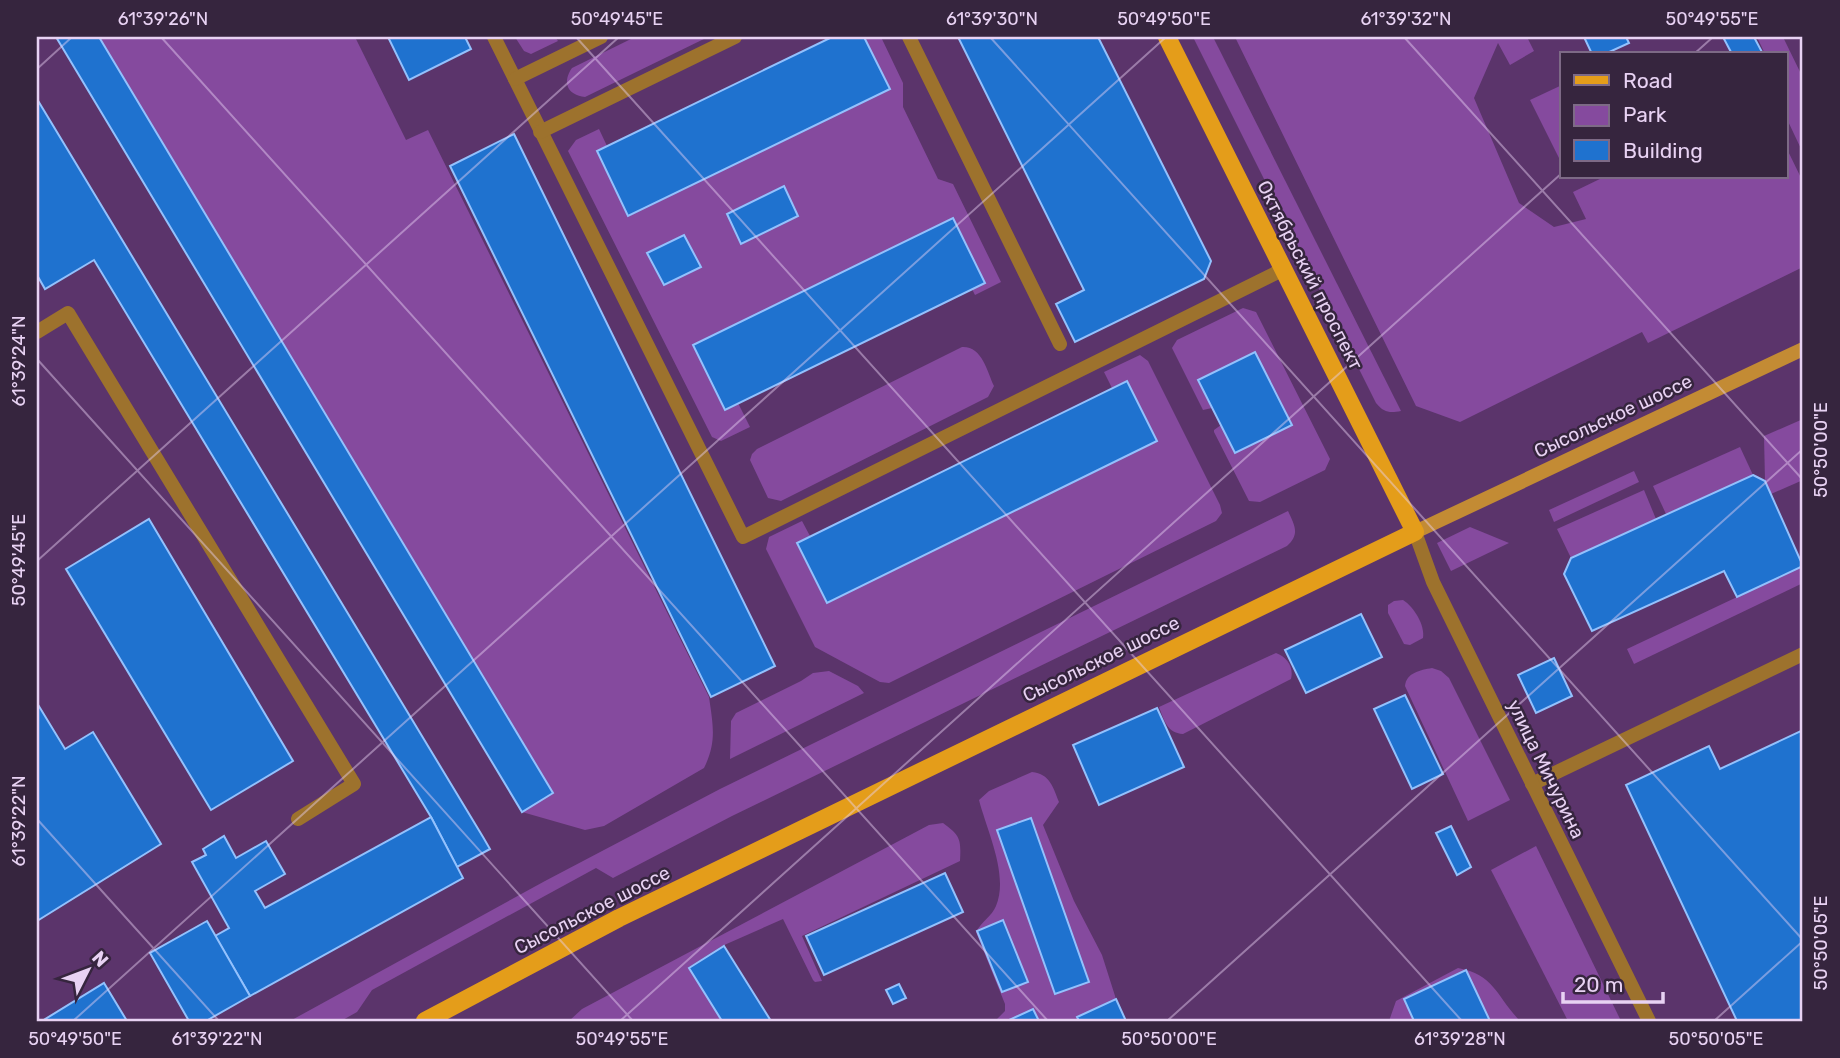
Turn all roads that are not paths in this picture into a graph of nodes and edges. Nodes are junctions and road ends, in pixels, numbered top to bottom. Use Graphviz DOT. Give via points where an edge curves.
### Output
graph roads {
  1 [pos="494,37"];
  2 [pos="601,37"];
  3 [pos="735,37"];
  4 [pos="909,37"];
  5 [pos="1167,37"];
  6 [pos="515,79"];
  7 [pos="540,132"];
  8 [pos="1284,270"];
  9 [pos="37,332"];
  10 [pos="1060,344"];
  11 [pos="1803,349"];
  12 [pos="1415,532"];
  13 [pos="1803,654"];
  14 [pos="1532,784"];
  15 [pos="298,819"];
  16 [pos="425,1021"];
  17 [pos="1648,1021"];
  1 -- 6 [label="street"];
  2 -- 6 [label="street"];
  3 -- 7 [label="street"];
  4 -- 10 [label="street"];
  5 -- 8 [label="main road, Октябрьский проспект"];
  6 -- 7 [label="street"];
  7 -- 8 [label="street" via="743,537"];
  8 -- 12 [label="main road, Октябрьский проспект"];
  9 -- 15 [label="street" via="68,313 354,785"];
  11 -- 12 [label="main road, Сысольское шоссе"];
  12 -- 14 [label="street, улица Мичурина" via="1433,582"];
  12 -- 16 [label="main road, Сысольское шоссе" via="619,918"];
  13 -- 14 [label="street"];
  14 -- 17 [label="street, улица Мичурина"];
}
